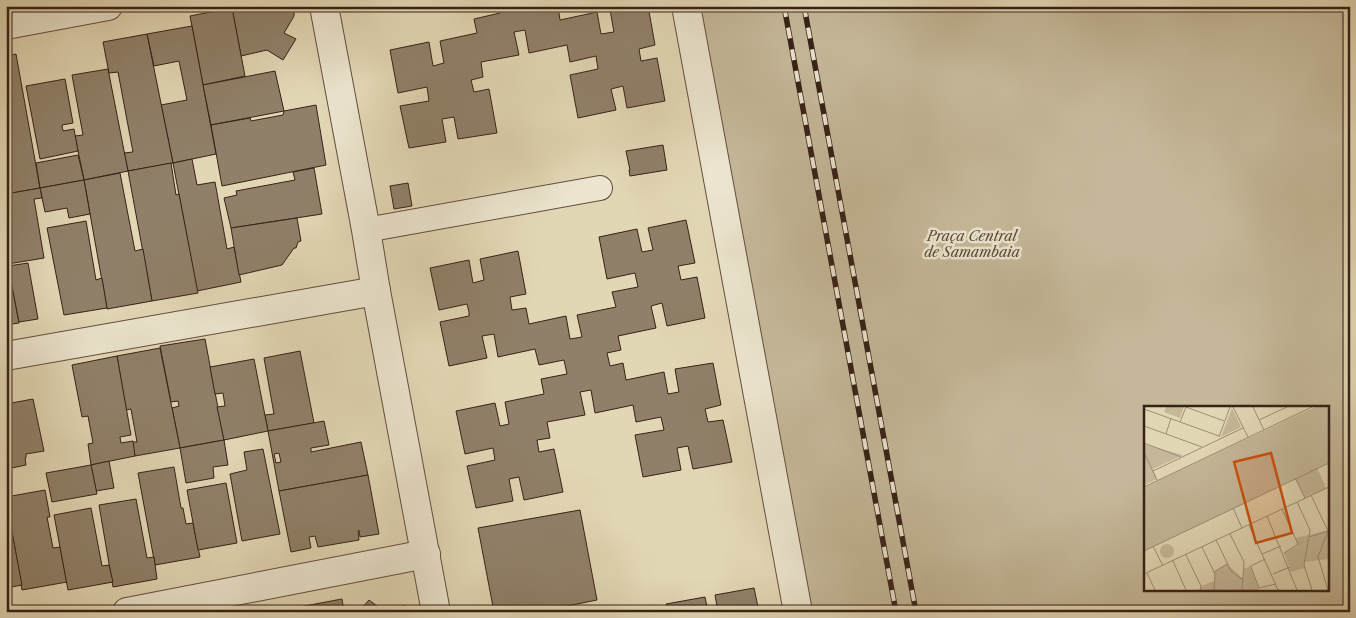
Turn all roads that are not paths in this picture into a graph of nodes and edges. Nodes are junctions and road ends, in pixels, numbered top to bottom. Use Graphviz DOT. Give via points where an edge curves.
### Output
graph roads {
  1 [pos="108,6"];
  2 [pos="324,6"];
  3 [pos="686,6"];
  4 [pos="6,25"];
  5 [pos="600,188"];
  6 [pos="366,230"];
  7 [pos="376,291"];
  8 [pos="6,356"];
  9 [pos="426,554"];
  10 [pos="127,612"];
  11 [pos="436,612"];
  12 [pos="798,612"];
  1 -- 4 [label="street"];
  2 -- 6 [label="street"];
  3 -- 12 [label="street"];
  5 -- 6 [label="lane"];
  6 -- 7 [label="street"];
  7 -- 8 [label="street"];
  7 -- 9 [label="street"];
  9 -- 10 [label="street"];
  9 -- 11 [label="street"];
}
